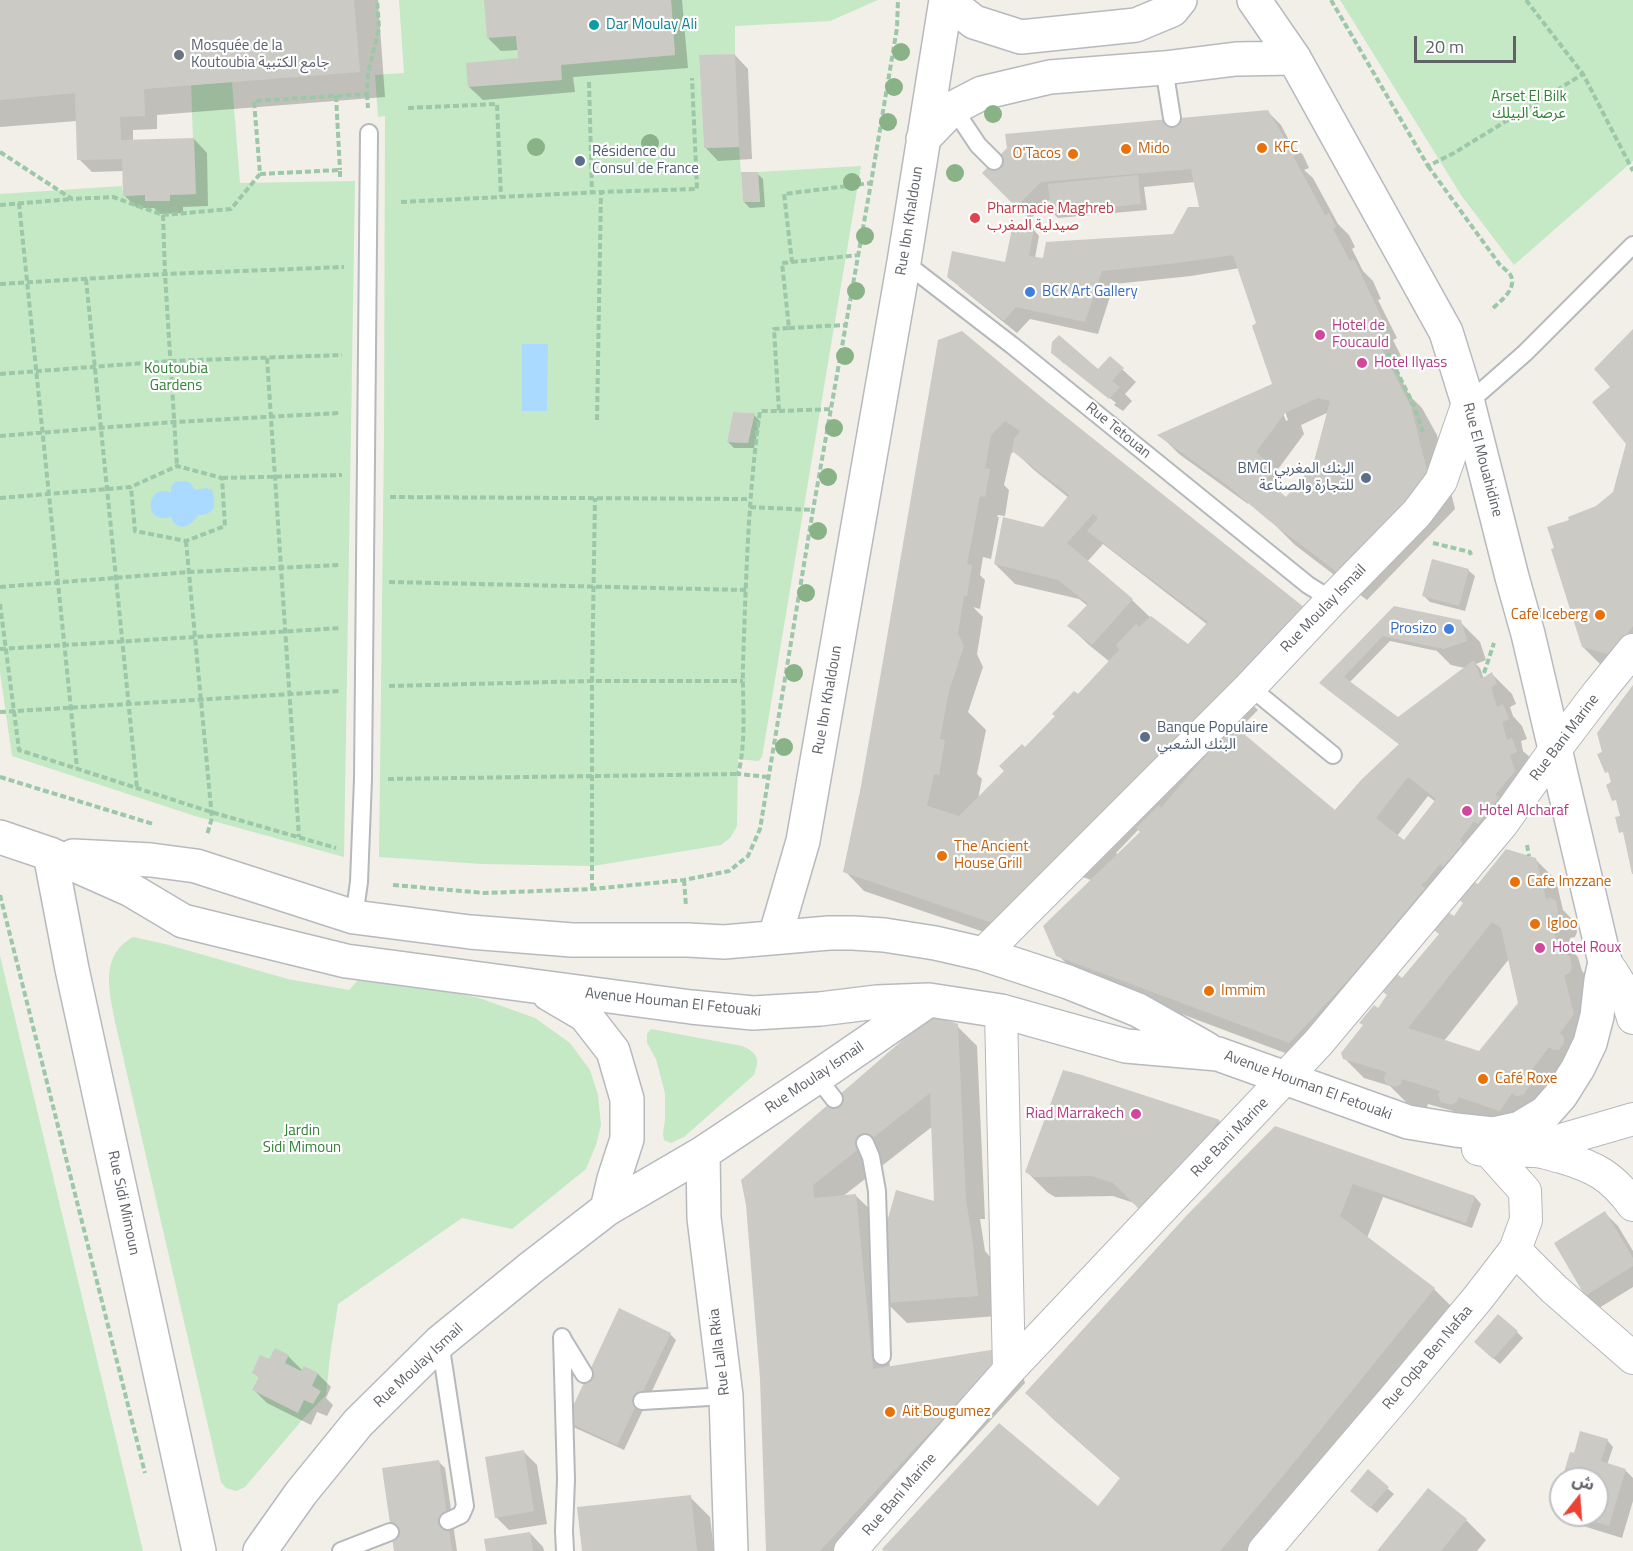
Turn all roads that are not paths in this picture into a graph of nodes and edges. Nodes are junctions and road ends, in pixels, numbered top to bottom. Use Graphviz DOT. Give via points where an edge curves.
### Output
graph roads {
  1 [pos="946,0"];
  2 [pos="1180,0"];
  3 [pos="1254,0"];
  4 [pos="1294,58"];
  5 [pos="1164,68"];
  6 [pos="934,74"];
  7 [pos="953,108"];
  8 [pos="1172,118"];
  9 [pos="369,133"];
  10 [pos="923,139"];
  11 [pos="994,161"];
  12 [pos="1633,245"];
  13 [pos="904,262"];
  14 [pos="1468,403"];
  15 [pos="1332,600"];
  16 [pos="1633,650"];
  17 [pos="1250,687"];
  18 [pos="1554,751"];
  19 [pos="1333,755"];
  20 [pos="0,837"];
  21 [pos="50,854"];
  22 [pos="354,917"];
  23 [pos="775,937"];
  24 [pos="982,954"];
  25 [pos="1605,962"];
  26 [pos="537,987"];
  27 [pos="928,999"];
  28 [pos="1632,1007"];
  29 [pos="1001,1011"];
  30 [pos="1218,1054"];
  31 [pos="1286,1079"];
  32 [pos="1633,1119"];
  33 [pos="1408,1122"];
  34 [pos="866,1143"];
  35 [pos="1536,1150"];
  36 [pos="1490,1152"];
  37 [pos="703,1153"];
  38 [pos="1633,1205"];
  39 [pos="607,1209"];
  40 [pos="1515,1250"];
  41 [pos="440,1342"];
  42 [pos="882,1356"];
  43 [pos="1633,1358"];
  44 [pos="1009,1370"];
  45 [pos="584,1374"];
  46 [pos="726,1396"];
  47 [pos="642,1401"];
  48 [pos="448,1521"];
  49 [pos="390,1532"];
  50 [pos="199,1551"];
  51 [pos="260,1551"];
  52 [pos="341,1551"];
  53 [pos="565,1551"];
  54 [pos="731,1551"];
  55 [pos="850,1551"];
  56 [pos="1264,1551"];
  1 -- 2 [label="main road" via="974,22 1021,37 1136,25 1172,10"];
  1 -- 6 [label="main road, Rue Ibn Khaldoun"];
  3 -- 4 [label="main road, Rue El Mouahidine"];
  4 -- 5 [label="main road" via="1236,59"];
  4 -- 14 [label="main road, Rue El Mouahidine" via="1446,332"];
  5 -- 7 [label="main road" via="1050,77 982,93"];
  5 -- 8 [label="lane"];
  6 -- 7 [label="lane"];
  6 -- 10 [label="main road, Rue Ibn Khaldoun"];
  7 -- 10 [label="main road"];
  7 -- 11 [label="lane"];
  9 -- 22 [label="lane" via="363,779"];
  10 -- 13 [label="main road, Rue Ibn Khaldoun"];
  12 -- 14 [label="lane, Rue Moulay Ismail" via="1525,353"];
  13 -- 15 [label="lane, Rue Tetouan" via="1308,585"];
  13 -- 23 [label="main road, Rue Ibn Khaldoun" via="803,841"];
  14 -- 15 [label="street, Rue Moulay Ismail" via="1441,481 1417,513"];
  14 -- 18 [label="main road, Rue El Mouahidine"];
  15 -- 17 [label="street, Rue Moulay Ismail"];
  16 -- 18 [label="street, Rue Bani Marine"];
  17 -- 19 [label="lane"];
  17 -- 24 [label="street, Rue Moulay Ismail"];
  18 -- 25 [label="main road, Rue El Mouahidine"];
  18 -- 31 [label="street, Rue Bani Marine" via="1502,824"];
  20 -- 21 [label="main road, Avenue Houman El Fetouaki"];
  21 -- 22 [label="main road, Avenue Houman El Fetouaki" via="196,866"];
  21 -- 26 [label="main road, Avenue Houman El Fetouaki" via="131,890 183,921 346,961"];
  21 -- 50 [label="main road, Rue Sidi Mimoun"];
  22 -- 23 [label="main road, Avenue Houman El Fetouaki" via="572,940 724,942"];
  23 -- 24 [label="main road" via="829,933 884,935"];
  24 -- 30 [label="main road" via="1138,1010"];
  25 -- 28 [label="street"];
  25 -- 33 [label="main road, Avenue Houman El Fetouaki" via="1590,1042 1561,1095 1545,1113 1520,1128 1493,1134"];
  26 -- 27 [label="main road, Avenue Houman El Fetouaki" via="753,1013"];
  26 -- 39 [label="main road" via="585,1015 613,1051 627,1099 627,1139"];
  27 -- 29 [label="main road, Avenue Houman El Fetouaki"];
  27 -- 37 [label="main road, Rue Moulay Ismail" via="825,1088"];
  29 -- 30 [label="main road, Avenue Houman El Fetouaki" via="1126,1046"];
  29 -- 44 [label="street"];
  30 -- 31 [label="main road, Avenue Houman El Fetouaki"];
  31 -- 33 [label="main road, Avenue Houman El Fetouaki"];
  31 -- 44 [label="street, Rue Bani Marine"];
  32 -- 35 [label="street"];
  33 -- 36 [label="street, Avenue Houman El Fetouaki" via="1451,1143"];
  34 -- 42 [label="lane" via="878,1191"];
  35 -- 36 [label="street, Avenue Houman El Fetouaki"];
  35 -- 38 [label="street, Avenue Houman El Fetouaki" via="1599,1170 1622,1189"];
  36 -- 40 [label="street, Rue Oqba Ben Nafaa" via="1525,1191 1526,1220"];
  37 -- 39 [label="main road, Rue Moulay Ismail"];
  37 -- 46 [label="main road, Rue Lalla Rkia" via="704,1218"];
  39 -- 41 [label="main road, Rue Moulay Ismail"];
  40 -- 43 [label="street"];
  40 -- 56 [label="street, Rue Oqba Ben Nafaa"];
  41 -- 48 [label="lane" via="465,1506 461,1515"];
  41 -- 51 [label="main road, Rue Moulay Ismail" via="358,1423"];
  44 -- 55 [label="street, Rue Bani Marine"];
  45 -- 53 [label="lane" via="562,1337"];
  46 -- 47 [label="lane"];
  46 -- 54 [label="main road, Rue Lalla Rkia"];
  49 -- 52 [label="lane"];
}
